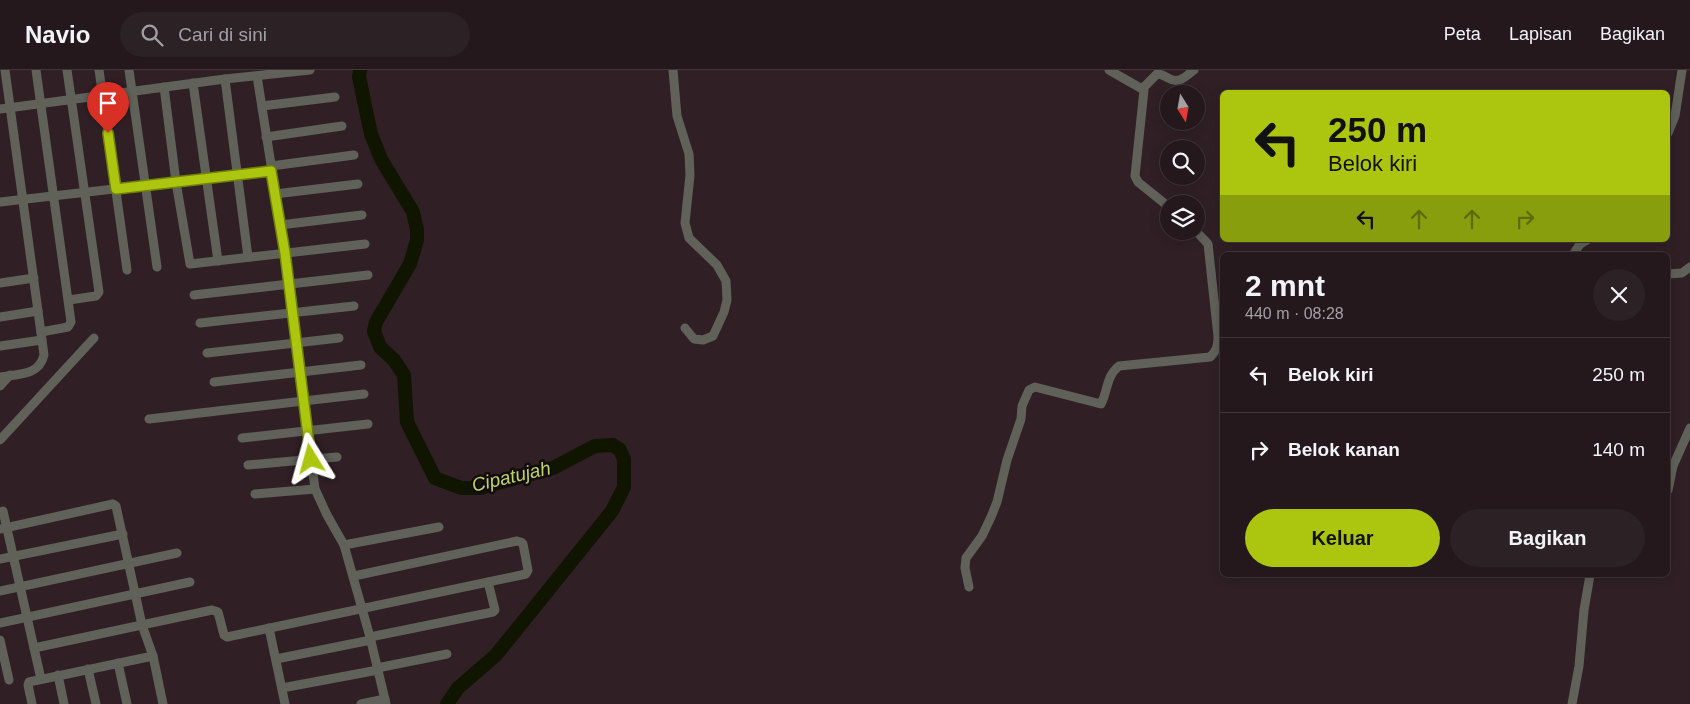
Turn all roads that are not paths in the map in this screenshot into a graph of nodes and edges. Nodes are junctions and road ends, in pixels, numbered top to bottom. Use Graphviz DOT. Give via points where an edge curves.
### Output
graph roads {
  1 [pos="5,70"];
  2 [pos="36,70"];
  3 [pos="67,70"];
  4 [pos="99,70"];
  5 [pos="129,70"];
  6 [pos="310,70"];
  7 [pos="673,70"];
  8 [pos="1109,70"];
  9 [pos="1194,70"];
  10 [pos="1682,70"];
  11 [pos="298,71"];
  12 [pos="270,72"];
  13 [pos="257,76"];
  14 [pos="225,79"];
  15 [pos="193,84"];
  16 [pos="164,87"];
  17 [pos="1143,88"];
  18 [pos="133,91"];
  19 [pos="103,95"];
  20 [pos="335,97"];
  21 [pos="72,100"];
  22 [pos="40,104"];
  23 [pos="262,106"];
  24 [pos="11,108"];
  25 [pos="0,109"];
  26 [pos="342,126"];
  27 [pos="1670,128"];
  28 [pos="266,137"];
  29 [pos="354,155"];
  30 [pos="271,168"];
  31 [pos="237,175"];
  32 [pos="207,178"];
  33 [pos="176,182"];
  34 [pos="358,184"];
  35 [pos="146,186"];
  36 [pos="116,189"];
  37 [pos="85,193"];
  38 [pos="275,194"];
  39 [pos="54,196"];
  40 [pos="23,200"];
  41 [pos="1160,200"];
  42 [pos="0,202"];
  43 [pos="362,215"];
  44 [pos="280,224"];
  45 [pos="1204,240"];
  46 [pos="1584,242"];
  47 [pos="365,244"];
  48 [pos="1575,252"];
  49 [pos="285,253"];
  50 [pos="248,257"];
  51 [pos="218,261"];
  52 [pos="157,267"];
  53 [pos="1690,267"];
  54 [pos="127,270"];
  55 [pos="1670,274"];
  56 [pos="368,275"];
  57 [pos="34,278"];
  58 [pos="0,283"];
  59 [pos="289,284"];
  60 [pos="194,295"];
  61 [pos="69,300"];
  62 [pos="354,306"];
  63 [pos="38,312"];
  64 [pos="292,313"];
  65 [pos="0,317"];
  66 [pos="200,323"];
  67 [pos="686,328"];
  68 [pos="42,336"];
  69 [pos="94,338"];
  70 [pos="339,338"];
  71 [pos="296,343"];
  72 [pos="0,346"];
  73 [pos="207,353"];
  74 [pos="361,365"];
  75 [pos="300,372"];
  76 [pos="10,375"];
  77 [pos="0,376"];
  78 [pos="214,382"];
  79 [pos="0,386"];
  80 [pos="364,394"];
  81 [pos="304,401"];
  82 [pos="149,418"];
  83 [pos="368,424"];
  84 [pos="1690,428"];
  85 [pos="308,431"];
  86 [pos="242,438"];
  87 [pos="0,440"];
  88 [pos="337,456"];
  89 [pos="311,459"];
  90 [pos="248,465"];
  91 [pos="1670,480"];
  92 [pos="315,489"];
  93 [pos="255,494"];
  94 [pos="3,511"];
  95 [pos="439,527"];
  96 [pos="4,528"];
  97 [pos="123,534"];
  98 [pos="344,545"];
  99 [pos="177,553"];
  100 [pos="14,557"];
  101 [pos="0,559"];
  102 [pos="129,564"];
  103 [pos="354,576"];
  104 [pos="1590,577"];
  105 [pos="190,582"];
  106 [pos="488,582"];
  107 [pos="20,586"];
  108 [pos="969,586"];
  109 [pos="0,591"];
  110 [pos="135,594"];
  111 [pos="362,608"];
  112 [pos="27,617"];
  113 [pos="0,623"];
  114 [pos="142,625"];
  115 [pos="270,628"];
  116 [pos="371,639"];
  117 [pos="0,640"];
  118 [pos="34,648"];
  119 [pos="447,654"];
  120 [pos="153,656"];
  121 [pos="276,660"];
  122 [pos="118,663"];
  123 [pos="88,669"];
  124 [pos="378,669"];
  125 [pos="58,676"];
  126 [pos="40,679"];
  127 [pos="8,680"];
  128 [pos="282,688"];
  129 [pos="385,702"];
  130 [pos="32,704"];
  131 [pos="64,704"];
  132 [pos="96,704"];
  133 [pos="127,704"];
  134 [pos="163,704"];
  135 [pos="285,704"];
  136 [pos="361,704"];
  137 [pos="1572,704"];
  1 -- 24 [label="street"];
  2 -- 22 [label="street"];
  3 -- 21 [label="street"];
  4 -- 19 [label="street"];
  5 -- 18 [label="street"];
  6 -- 11 [label="street"];
  7 -- 67 [label="street" via="677,116 688,154 690,175 685,223 689,238 717,265 726,281 727,300 712,336 694,339"];
  8 -- 17 [label="street"];
  9 -- 17 [label="street" via="1179,81 1157,74"];
  10 -- 27 [label="street"];
  11 -- 12 [label="street"];
  12 -- 13 [label="street"];
  13 -- 14 [label="street"];
  13 -- 23 [label="street"];
  14 -- 15 [label="street"];
  14 -- 31 [label="street"];
  15 -- 16 [label="street"];
  15 -- 32 [label="street"];
  16 -- 18 [label="street"];
  16 -- 33 [label="street"];
  17 -- 41 [label="street" via="1135,176"];
  18 -- 19 [label="street"];
  18 -- 35 [label="street"];
  19 -- 21 [label="street"];
  19 -- 36 [label="street"];
  20 -- 23 [label="street"];
  21 -- 22 [label="street"];
  21 -- 37 [label="street"];
  22 -- 24 [label="street"];
  22 -- 39 [label="street"];
  23 -- 28 [label="street"];
  24 -- 25 [label="street"];
  24 -- 40 [label="street"];
  26 -- 28 [label="street"];
  28 -- 30 [label="street"];
  29 -- 30 [label="street"];
  30 -- 31 [label="street"];
  30 -- 38 [label="street"];
  31 -- 32 [label="street"];
  31 -- 50 [label="street"];
  32 -- 33 [label="street"];
  32 -- 51 [label="street"];
  33 -- 35 [label="street"];
  33 -- 51 [label="street" via="189,263"];
  34 -- 38 [label="street"];
  35 -- 36 [label="street"];
  35 -- 52 [label="street"];
  36 -- 37 [label="street"];
  36 -- 54 [label="street"];
  37 -- 39 [label="street"];
  37 -- 61 [label="street" via="98,292 96,296"];
  38 -- 44 [label="street"];
  39 -- 40 [label="street"];
  39 -- 61 [label="street"];
  40 -- 42 [label="street"];
  40 -- 57 [label="street"];
  43 -- 44 [label="street"];
  44 -- 49 [label="street"];
  45 -- 108 [label="street" via="1208,244 1218,336 1214,353 1210,357 1119,366 1108,378 1100,405 1035,387 1029,390 997,502 982,536 966,558"];
  46 -- 48 [label="street"];
  47 -- 49 [label="street"];
  49 -- 50 [label="street"];
  49 -- 59 [label="street"];
  50 -- 51 [label="street"];
  53 -- 55 [label="street" via="1682,273"];
  56 -- 59 [label="street"];
  57 -- 58 [label="street"];
  57 -- 63 [label="street"];
  59 -- 60 [label="street"];
  59 -- 64 [label="street"];
  61 -- 68 [label="street" via="70,325"];
  62 -- 64 [label="street"];
  63 -- 65 [label="street"];
  63 -- 68 [label="street"];
  64 -- 66 [label="street"];
  64 -- 71 [label="street"];
  68 -- 72 [label="street"];
  68 -- 76 [label="street" via="44,358 36,370"];
  69 -- 87 [label="street"];
  70 -- 71 [label="street"];
  71 -- 73 [label="street"];
  71 -- 75 [label="street"];
  74 -- 75 [label="street"];
  75 -- 78 [label="street"];
  75 -- 81 [label="street"];
  76 -- 77 [label="street"];
  76 -- 79 [label="street"];
  80 -- 81 [label="street"];
  81 -- 82 [label="street"];
  81 -- 85 [label="street"];
  83 -- 85 [label="street"];
  84 -- 91 [label="street"];
  85 -- 86 [label="street"];
  85 -- 89 [label="street"];
  88 -- 89 [label="street"];
  89 -- 90 [label="street"];
  89 -- 92 [label="street"];
  92 -- 93 [label="street"];
  92 -- 98 [label="street"];
  94 -- 96 [label="street"];
  95 -- 98 [label="street"];
  96 -- 97 [label="street" via="113,504"];
  96 -- 100 [label="street"];
  97 -- 100 [label="street"];
  97 -- 102 [label="street"];
  98 -- 103 [label="street"];
  99 -- 102 [label="street"];
  100 -- 101 [label="street"];
  100 -- 107 [label="street"];
  102 -- 107 [label="street"];
  102 -- 110 [label="street"];
  103 -- 106 [label="street" via="521,542 528,572"];
  103 -- 111 [label="street"];
  104 -- 137 [label="street" via="1580,666"];
  105 -- 110 [label="street"];
  106 -- 111 [label="street"];
  106 -- 116 [label="street" via="493,612"];
  107 -- 109 [label="street"];
  107 -- 112 [label="street"];
  110 -- 112 [label="street"];
  110 -- 114 [label="street"];
  111 -- 115 [label="street"];
  111 -- 116 [label="street"];
  112 -- 113 [label="street"];
  112 -- 118 [label="street"];
  114 -- 115 [label="street" via="214,610 218,612 226,637"];
  114 -- 118 [label="street"];
  114 -- 120 [label="street"];
  115 -- 121 [label="street"];
  116 -- 121 [label="street"];
  116 -- 124 [label="street"];
  117 -- 127 [label="street"];
  118 -- 126 [label="street"];
  119 -- 124 [label="street"];
  120 -- 122 [label="street"];
  120 -- 134 [label="street"];
  121 -- 128 [label="street"];
  122 -- 123 [label="street"];
  122 -- 133 [label="street"];
  123 -- 125 [label="street"];
  123 -- 132 [label="street"];
  124 -- 128 [label="street"];
  124 -- 129 [label="street"];
  125 -- 126 [label="street"];
  125 -- 131 [label="street"];
  126 -- 130 [label="street" via="28,684"];
  128 -- 135 [label="street"];
  129 -- 136 [label="street"];
}
